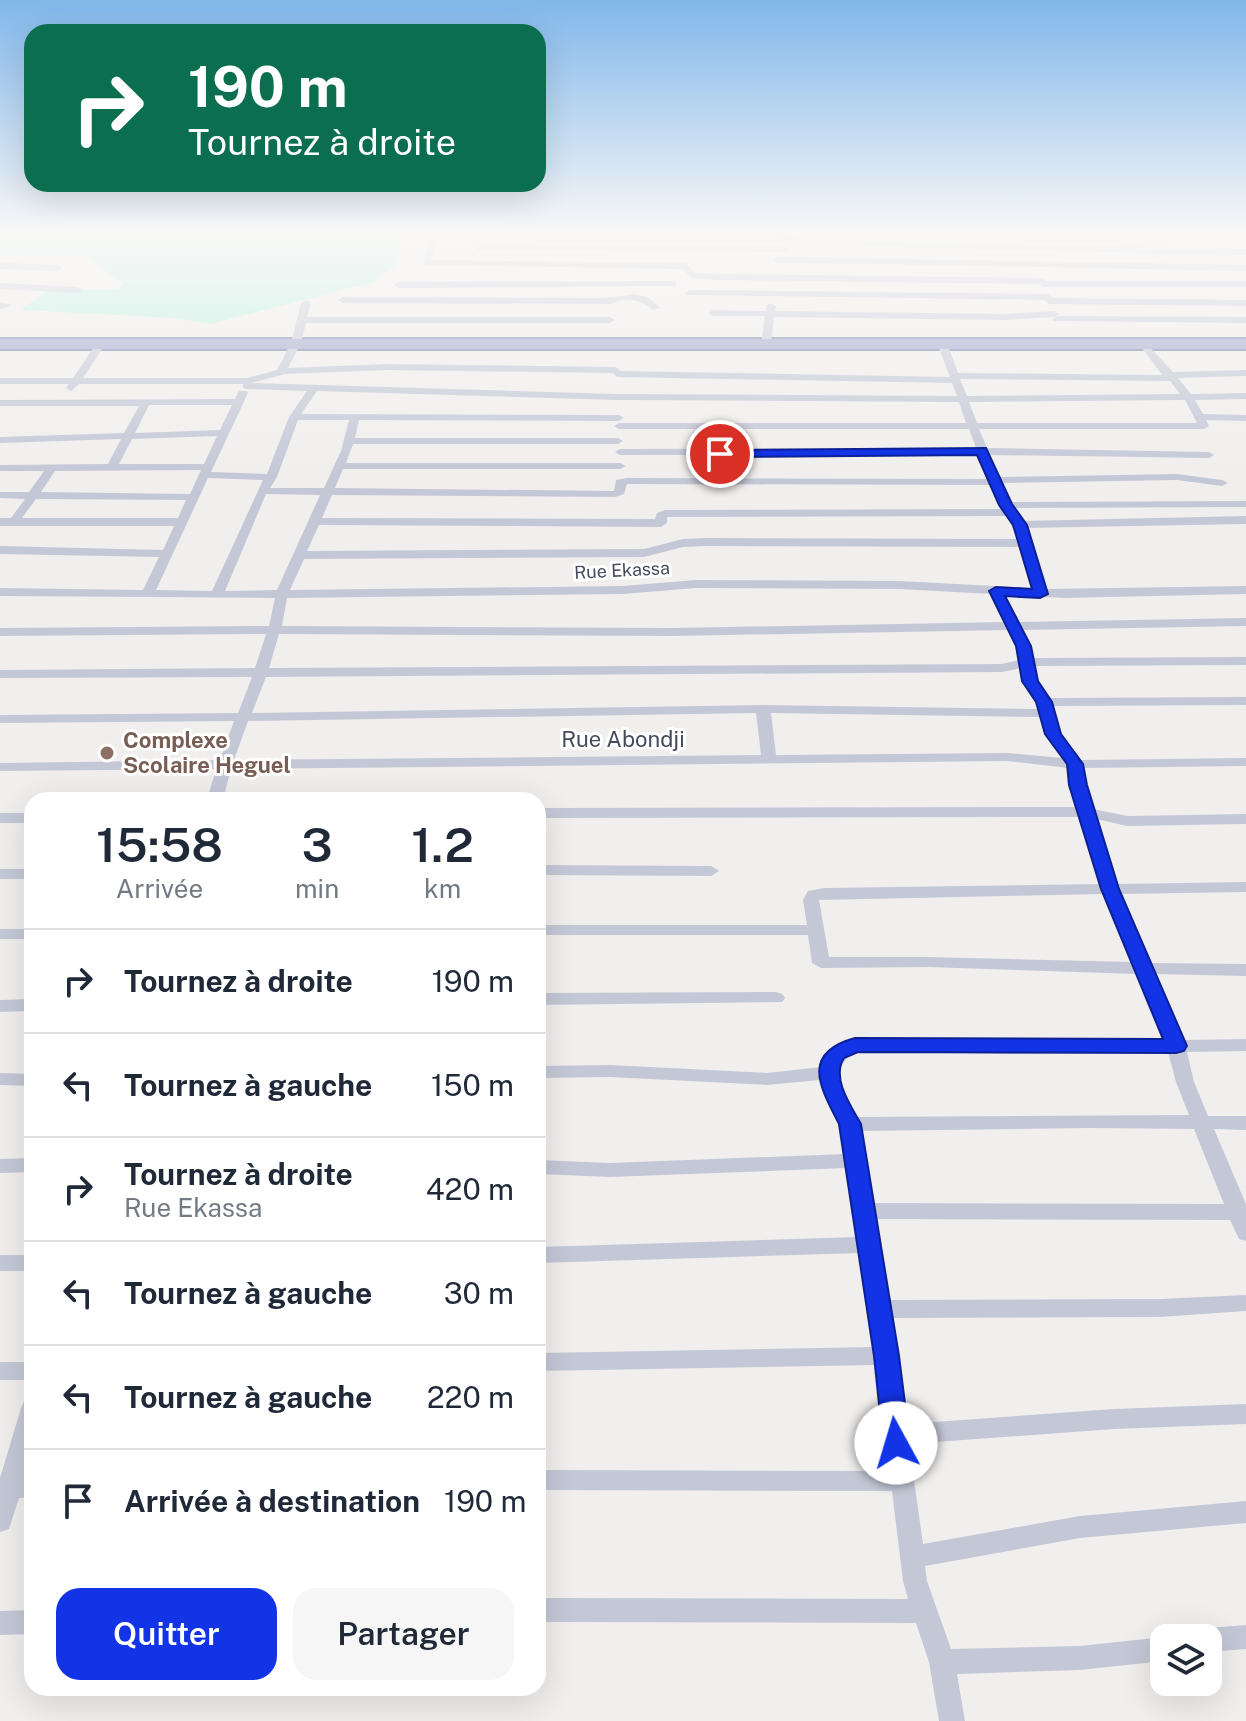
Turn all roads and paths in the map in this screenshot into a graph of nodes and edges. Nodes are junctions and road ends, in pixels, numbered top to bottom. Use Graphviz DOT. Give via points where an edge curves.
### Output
graph roads {
  1 [pos="303,314"];
  2 [pos="459,314"];
  3 [pos="610,314"];
  4 [pos="749,314"];
  5 [pos="768,315"];
  6 [pos="1055,317"];
  7 [pos="302,320"];
  8 [pos="458,320"];
  9 [pos="610,320"];
  10 [pos="1246,320"];
  11 [pos="101,343"];
  12 [pos="296,343"];
  13 [pos="451,343"];
  14 [pos="613,343"];
  15 [pos="766,343"];
  16 [pos="942,343"];
  17 [pos="0,344"];
  18 [pos="1064,344"];
  19 [pos="1144,344"];
  20 [pos="1246,344"];
  21 [pos="283,371"];
  22 [pos="616,372"];
  23 [pos="1246,373"];
  24 [pos="1168,376"];
  25 [pos="955,378"];
  26 [pos="0,381"];
  27 [pos="76,381"];
  28 [pos="247,383"];
  29 [pos="313,389"];
  30 [pos="381,391"];
  31 [pos="1246,396"];
  32 [pos="616,397"];
  33 [pos="1187,397"];
  34 [pos="964,399"];
  35 [pos="63,402"];
  36 [pos="239,402"];
  37 [pos="0,403"];
  38 [pos="145,404"];
  39 [pos="355,416"];
  40 [pos="371,416"];
  41 [pos="294,417"];
  42 [pos="1200,417"];
  43 [pos="1246,418"];
  44 [pos="619,422"];
  45 [pos="975,427"];
  46 [pos="1246,428"];
  47 [pos="1209,430"];
  48 [pos="226,433"];
  49 [pos="130,435"];
  50 [pos="0,440"];
  51 [pos="348,441"];
  52 [pos="619,447"];
  53 [pos="982,451"];
  54 [pos="1209,455"];
  55 [pos="338,466"];
  56 [pos="620,466"];
  57 [pos="0,468"];
  58 [pos="52,468"];
  59 [pos="111,468"];
  60 [pos="208,471"];
  61 [pos="271,477"];
  62 [pos="994,481"];
  63 [pos="620,482"];
  64 [pos="1222,483"];
  65 [pos="262,491"];
  66 [pos="328,492"];
  67 [pos="34,494"];
  68 [pos="0,495"];
  69 [pos="194,497"];
  70 [pos="1246,504"];
  71 [pos="1009,509"];
  72 [pos="1246,520"];
  73 [pos="313,521"];
  74 [pos="0,522"];
  75 [pos="14,522"];
  76 [pos="183,522"];
  77 [pos="1020,525"];
  78 [pos="1027,543"];
  79 [pos="0,550"];
  80 [pos="166,554"];
  81 [pos="298,555"];
  82 [pos="1246,590"];
  83 [pos="996,591"];
  84 [pos="0,592"];
  85 [pos="282,593"];
  86 [pos="148,594"];
  87 [pos="1040,594"];
  88 [pos="217,595"];
  89 [pos="1246,622"];
  90 [pos="1014,626"];
  91 [pos="276,630"];
  92 [pos="0,632"];
  93 [pos="1246,661"];
  94 [pos="1028,665"];
  95 [pos="260,672"];
  96 [pos="0,674"];
  97 [pos="1246,701"];
  98 [pos="1045,708"];
  99 [pos="763,709"];
  100 [pos="243,717"];
  101 [pos="0,719"];
  102 [pos="769,760"];
  103 [pos="1246,762"];
  104 [pos="1075,764"];
  105 [pos="227,765"];
  106 [pos="0,767"];
  107 [pos="218,792"];
  108 [pos="1086,812"];
  109 [pos="546,813"];
  110 [pos="0,818"];
  111 [pos="24,818"];
  112 [pos="1246,819"];
  113 [pos="546,870"];
  114 [pos="711,871"];
  115 [pos="0,874"];
  116 [pos="24,874"];
  117 [pos="1246,887"];
  118 [pos="1110,889"];
  119 [pos="546,930"];
  120 [pos="815,930"];
  121 [pos="0,934"];
  122 [pos="24,934"];
  123 [pos="1143,970"];
  124 [pos="1246,970"];
  125 [pos="776,998"];
  126 [pos="546,999"];
  127 [pos="24,1005"];
  128 [pos="0,1006"];
  129 [pos="1246,1045"];
  130 [pos="1176,1046"];
  131 [pos="546,1072"];
  132 [pos="828,1073"];
  133 [pos="0,1079"];
  134 [pos="24,1080"];
  135 [pos="1246,1123"];
  136 [pos="850,1124"];
  137 [pos="1202,1124"];
  138 [pos="854,1161"];
  139 [pos="24,1165"];
  140 [pos="0,1166"];
  141 [pos="546,1167"];
  142 [pos="863,1211"];
  143 [pos="1242,1212"];
  144 [pos="1246,1233"];
  145 [pos="868,1245"];
  146 [pos="546,1255"];
  147 [pos="0,1263"];
  148 [pos="24,1263"];
  149 [pos="1246,1303"];
  150 [pos="879,1309"];
  151 [pos="886,1356"];
  152 [pos="546,1362"];
  153 [pos="0,1371"];
  154 [pos="24,1371"];
  155 [pos="1246,1414"];
  156 [pos="896,1435"];
  157 [pos="24,1444"];
  158 [pos="546,1480"];
  159 [pos="902,1481"];
  160 [pos="14,1488"];
  161 [pos="1246,1512"];
  162 [pos="0,1521"];
  163 [pos="913,1557"];
  164 [pos="546,1610"];
  165 [pos="923,1611"];
  166 [pos="24,1622"];
  167 [pos="0,1623"];
  168 [pos="1246,1637"];
  169 [pos="1222,1639"];
  170 [pos="1150,1650"];
  171 [pos="942,1662"];
  172 [pos="952,1721"];
  1 -- 7 [label="street"];
  2 -- 8 [label="street"];
  3 -- 9 [label="street"];
  4 -- 5 [label="street"];
  5 -- 6 [label="street"];
  5 -- 15 [label="street"];
  6 -- 10 [label="street"];
  6 -- 18 [label="street"];
  7 -- 8 [label="street"];
  7 -- 12 [label="street"];
  8 -- 9 [label="street"];
  8 -- 13 [label="street"];
  9 -- 14 [label="street"];
  11 -- 12 [label="highway"];
  11 -- 17 [label="highway"];
  11 -- 27 [label="street"];
  12 -- 13 [label="highway"];
  12 -- 21 [label="street"];
  13 -- 14 [label="highway"];
  14 -- 15 [label="highway"];
  14 -- 22 [label="street"];
  15 -- 16 [label="highway"];
  16 -- 18 [label="highway"];
  16 -- 25 [label="street"];
  18 -- 19 [label="highway"];
  19 -- 20 [label="highway"];
  19 -- 24 [label="street"];
  21 -- 22 [label="street" via="386,367"];
  21 -- 28 [label="street"];
  22 -- 25 [label="street"];
  22 -- 32 [label="street"];
  23 -- 24 [label="street"];
  24 -- 25 [label="street"];
  24 -- 33 [label="street"];
  25 -- 34 [label="street"];
  26 -- 27 [label="street"];
  27 -- 28 [label="street"];
  27 -- 35 [label="street"];
  28 -- 29 [label="street"];
  28 -- 36 [label="street"];
  29 -- 30 [label="street"];
  29 -- 41 [label="street"];
  30 -- 32 [label="street"];
  30 -- 40 [label="street"];
  31 -- 33 [label="street"];
  32 -- 34 [label="street"];
  32 -- 44 [label="street"];
  33 -- 34 [label="street"];
  33 -- 42 [label="street"];
  34 -- 45 [label="street"];
  35 -- 37 [label="street"];
  35 -- 38 [label="street"];
  36 -- 38 [label="street"];
  36 -- 48 [label="street"];
  38 -- 49 [label="street"];
  39 -- 40 [label="street"];
  39 -- 41 [label="street"];
  39 -- 51 [label="street"];
  40 -- 44 [label="street"];
  41 -- 61 [label="street"];
  42 -- 43 [label="street"];
  42 -- 45 [label="street" via="1204,426"];
  44 -- 45 [label="street"];
  44 -- 52 [label="street"];
  45 -- 53 [label="street"];
  46 -- 47 [label="street"];
  48 -- 49 [label="street"];
  48 -- 60 [label="street"];
  49 -- 50 [label="street"];
  49 -- 59 [label="street"];
  51 -- 52 [label="street"];
  51 -- 55 [label="street"];
  52 -- 53 [label="street"];
  52 -- 56 [label="street"];
  53 -- 54 [label="street"];
  53 -- 62 [label="street"];
  55 -- 56 [label="street"];
  55 -- 66 [label="street"];
  56 -- 63 [label="street"];
  57 -- 58 [label="street"];
  58 -- 59 [label="street"];
  58 -- 67 [label="street"];
  59 -- 60 [label="street"];
  60 -- 61 [label="street"];
  60 -- 69 [label="street"];
  61 -- 65 [label="street"];
  62 -- 63 [label="street"];
  62 -- 64 [label="street" via="1177,477"];
  62 -- 71 [label="street"];
  63 -- 66 [label="street" via="615,494"];
  65 -- 66 [label="street"];
  65 -- 88 [label="street"];
  66 -- 73 [label="street"];
  67 -- 68 [label="street"];
  67 -- 69 [label="street"];
  67 -- 75 [label="street"];
  69 -- 76 [label="street"];
  70 -- 71 [label="street"];
  71 -- 73 [label="street" via="665,514 661,523"];
  71 -- 77 [label="street"];
  72 -- 77 [label="street"];
  73 -- 81 [label="street"];
  74 -- 75 [label="street"];
  75 -- 76 [label="street"];
  76 -- 80 [label="street"];
  77 -- 78 [label="street"];
  78 -- 81 [label="street" via="708,542 644,553"];
  78 -- 87 [label="street"];
  79 -- 80 [label="street"];
  80 -- 86 [label="street"];
  81 -- 85 [label="street"];
  82 -- 87 [label="street, Rue Ekassa"];
  83 -- 85 [label="street, Rue Ekassa" via="696,584 623,590"];
  83 -- 87 [label="street, Rue Ekassa"];
  83 -- 90 [label="street"];
  84 -- 86 [label="street, Rue Ekassa"];
  85 -- 88 [label="street, Rue Ekassa"];
  85 -- 91 [label="street"];
  86 -- 88 [label="street, Rue Ekassa"];
  89 -- 90 [label="street"];
  90 -- 91 [label="street" via="672,632"];
  90 -- 94 [label="street"];
  91 -- 92 [label="street"];
  91 -- 95 [label="street"];
  93 -- 94 [label="street"];
  94 -- 95 [label="street"];
  94 -- 98 [label="street" via="1030,681"];
  95 -- 96 [label="street"];
  95 -- 100 [label="street"];
  97 -- 98 [label="street"];
  98 -- 99 [label="street"];
  98 -- 104 [label="street" via="1053,734"];
  99 -- 100 [label="street"];
  99 -- 102 [label="street"];
  100 -- 101 [label="street"];
  100 -- 105 [label="street"];
  102 -- 104 [label="street, Rue Abondji" via="1008,757"];
  102 -- 105 [label="street, Rue Abondji"];
  103 -- 104 [label="street, Rue Abondji"];
  104 -- 108 [label="street"];
  105 -- 106 [label="street, Rue Abondji"];
  105 -- 107 [label="street"];
  108 -- 109 [label="street"];
  108 -- 112 [label="street" via="1127,821"];
  108 -- 118 [label="street"];
  110 -- 111 [label="street"];
  113 -- 114 [label="street"];
  115 -- 116 [label="street"];
  117 -- 118 [label="street"];
  118 -- 120 [label="street" via="814,895"];
  118 -- 123 [label="street"];
  119 -- 120 [label="street"];
  120 -- 123 [label="street" via="821,963 950,961"];
  121 -- 122 [label="street"];
  123 -- 124 [label="street"];
  123 -- 130 [label="street"];
  125 -- 126 [label="street"];
  127 -- 128 [label="street"];
  129 -- 130 [label="street"];
  130 -- 132 [label="street" via="855,1045 837,1053"];
  130 -- 137 [label="street"];
  131 -- 132 [label="street" via="767,1079"];
  132 -- 136 [label="street"];
  133 -- 134 [label="street"];
  135 -- 137 [label="street"];
  136 -- 137 [label="street"];
  136 -- 138 [label="street"];
  137 -- 143 [label="street"];
  138 -- 141 [label="street"];
  138 -- 142 [label="street"];
  139 -- 140 [label="street"];
  142 -- 143 [label="street"];
  142 -- 145 [label="street"];
  143 -- 144 [label="street"];
  145 -- 146 [label="street"];
  145 -- 150 [label="street"];
  147 -- 148 [label="street"];
  149 -- 150 [label="street"];
  150 -- 151 [label="street"];
  151 -- 152 [label="street"];
  151 -- 156 [label="street"];
  153 -- 154 [label="street"];
  155 -- 156 [label="street"];
  156 -- 159 [label="street"];
  157 -- 160 [label="street"];
  158 -- 159 [label="street"];
  159 -- 163 [label="street"];
  160 -- 162 [label="street"];
  161 -- 163 [label="street" via="1080,1527"];
  163 -- 165 [label="street"];
  164 -- 165 [label="street"];
  165 -- 171 [label="street"];
  166 -- 167 [label="street"];
  168 -- 169 [label="street"];
  170 -- 171 [label="street"];
  171 -- 172 [label="street"];
}
